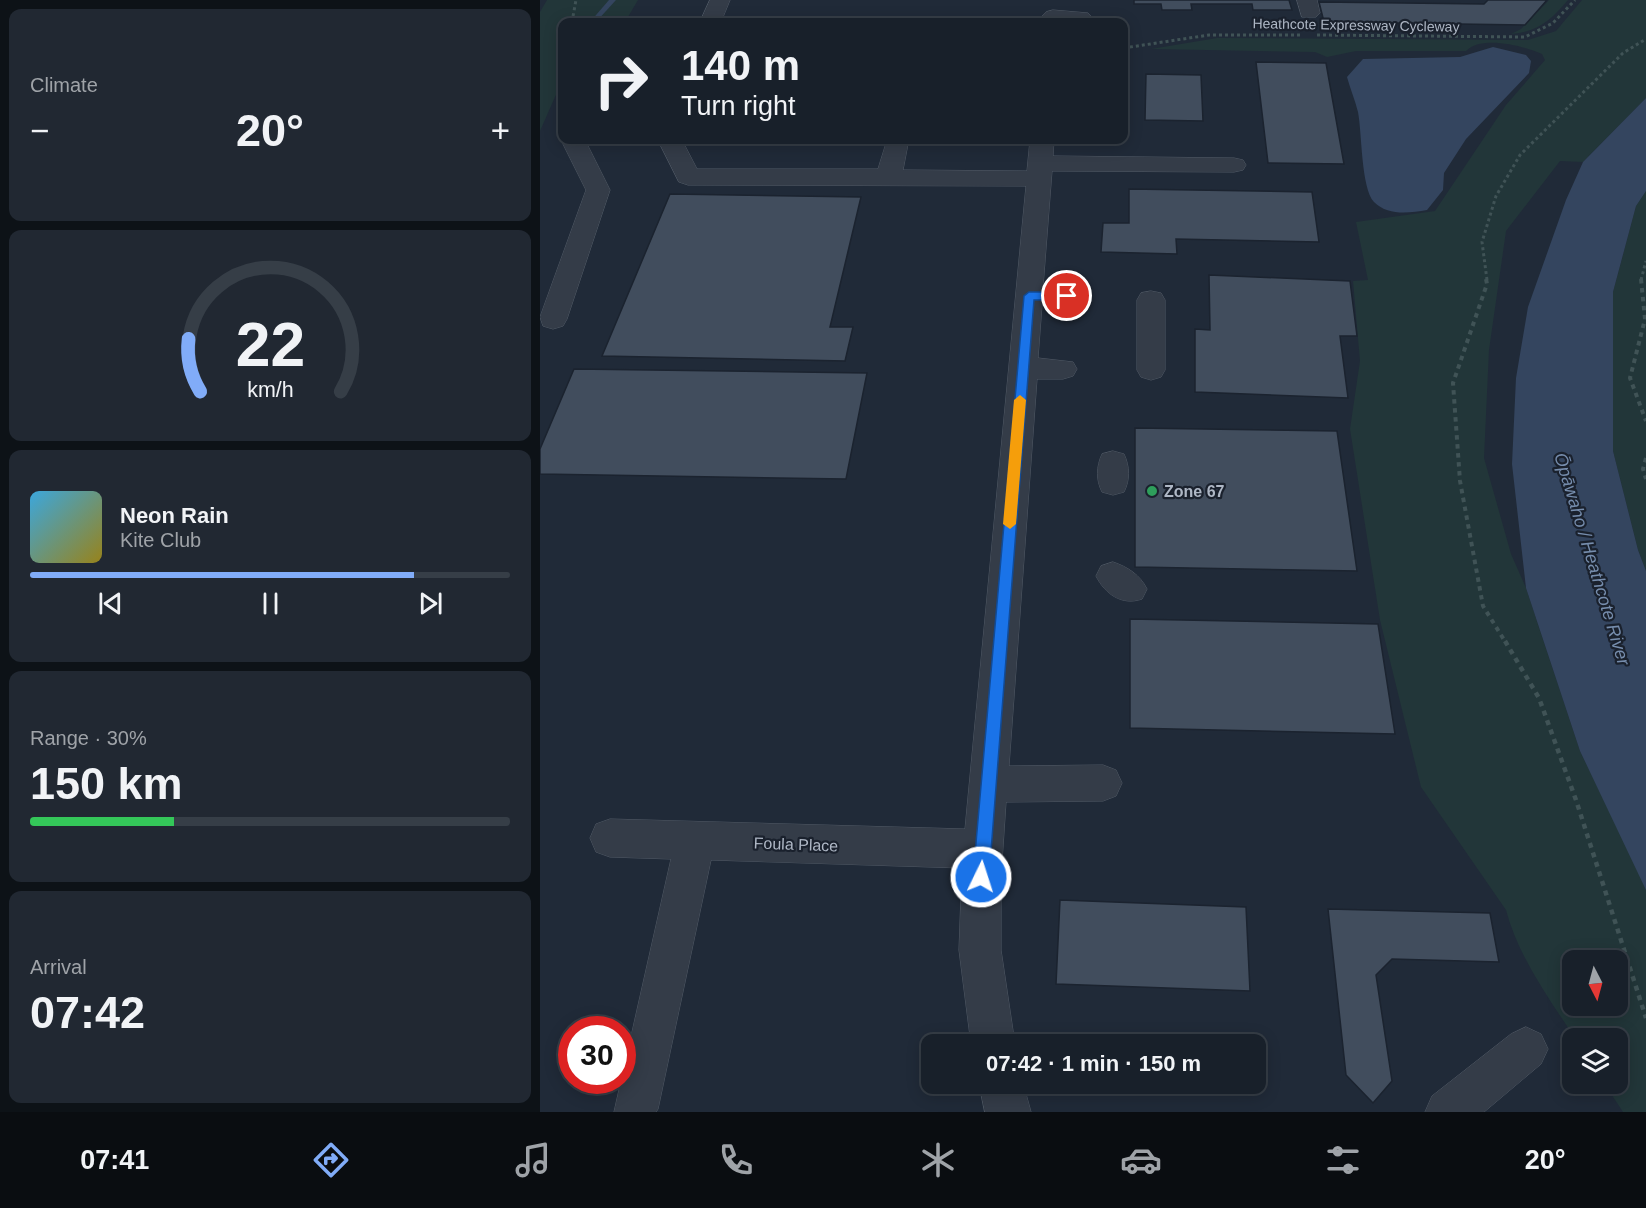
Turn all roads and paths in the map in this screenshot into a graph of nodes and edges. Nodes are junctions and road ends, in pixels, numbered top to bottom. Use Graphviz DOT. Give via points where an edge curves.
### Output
graph roads {
  1 [pos="576,0"];
  2 [pos="720,0"];
  3 [pos="1575,0"];
  4 [pos="1053,13"];
  5 [pos="1081,16"];
  6 [pos="572,18"];
  7 [pos="713,18"];
  8 [pos="1305,35"];
  9 [pos="1317,35"];
  10 [pos="1646,39"];
  11 [pos="1128,47"];
  12 [pos="575,144"];
  13 [pos="672,144"];
  14 [pos="896,144"];
  15 [pos="1041,160"];
  16 [pos="1234,165"];
  17 [pos="888,177"];
  18 [pos="1646,261"];
  19 [pos="1029,296"];
  20 [pos="1067,296"];
  21 [pos="1151,300"];
  22 [pos="553,319"];
  23 [pos="1023,368"];
  24 [pos="1063,369"];
  25 [pos="1151,370"];
  26 [pos="1646,421"];
  27 [pos="1646,458"];
  28 [pos="1646,479"];
  29 [pos="1103,783"];
  30 [pos="987,784"];
  31 [pos="609,838"];
  32 [pos="695,841"];
  33 [pos="983,849"];
  34 [pos="1646,1018"];
  35 [pos="992,1034"];
  36 [pos="1526,1049"];
  37 [pos="1004,1094"];
  38 [pos="635,1108"];
  39 [pos="1008,1112"];
  40 [pos="1448,1112"];
  1 -- 6 [label="path"];
  2 -- 7 [label="street"];
  3 -- 9 [label="path, Heathcote Expressway Cycleway" via="1557,22 1525,37"];
  4 -- 5 [label="street"];
  8 -- 11 [label="path, Heathcote Expressway Cycleway" via="1209,35"];
  10 -- 34 [label="path" via="1623,52 1520,155 1496,196 1482,242 1487,284 1453,383 1460,481 1483,606 1539,698"];
  12 -- 22 [label="street" via="598,190"];
  13 -- 17 [label="street" via="688,177"];
  14 -- 17 [label="street"];
  15 -- 16 [label="street"];
  15 -- 17 [label="street"];
  15 -- 19 [label="street"];
  18 -- 26 [label="path" via="1640,284 1645,319 1630,378"];
  19 -- 20 [label="street"];
  19 -- 23 [label="street"];
  21 -- 25 [label="street"];
  23 -- 24 [label="street"];
  23 -- 30 [label="street"];
  27 -- 28 [label="path"];
  29 -- 30 [label="street"];
  30 -- 33 [label="street"];
  31 -- 32 [label="street, Foula Place"];
  32 -- 33 [label="street, Foula Place"];
  32 -- 38 [label="street"];
  33 -- 35 [label="street" via="980,950"];
  36 -- 40 [label="street"];
  37 -- 39 [label="street"];
}
